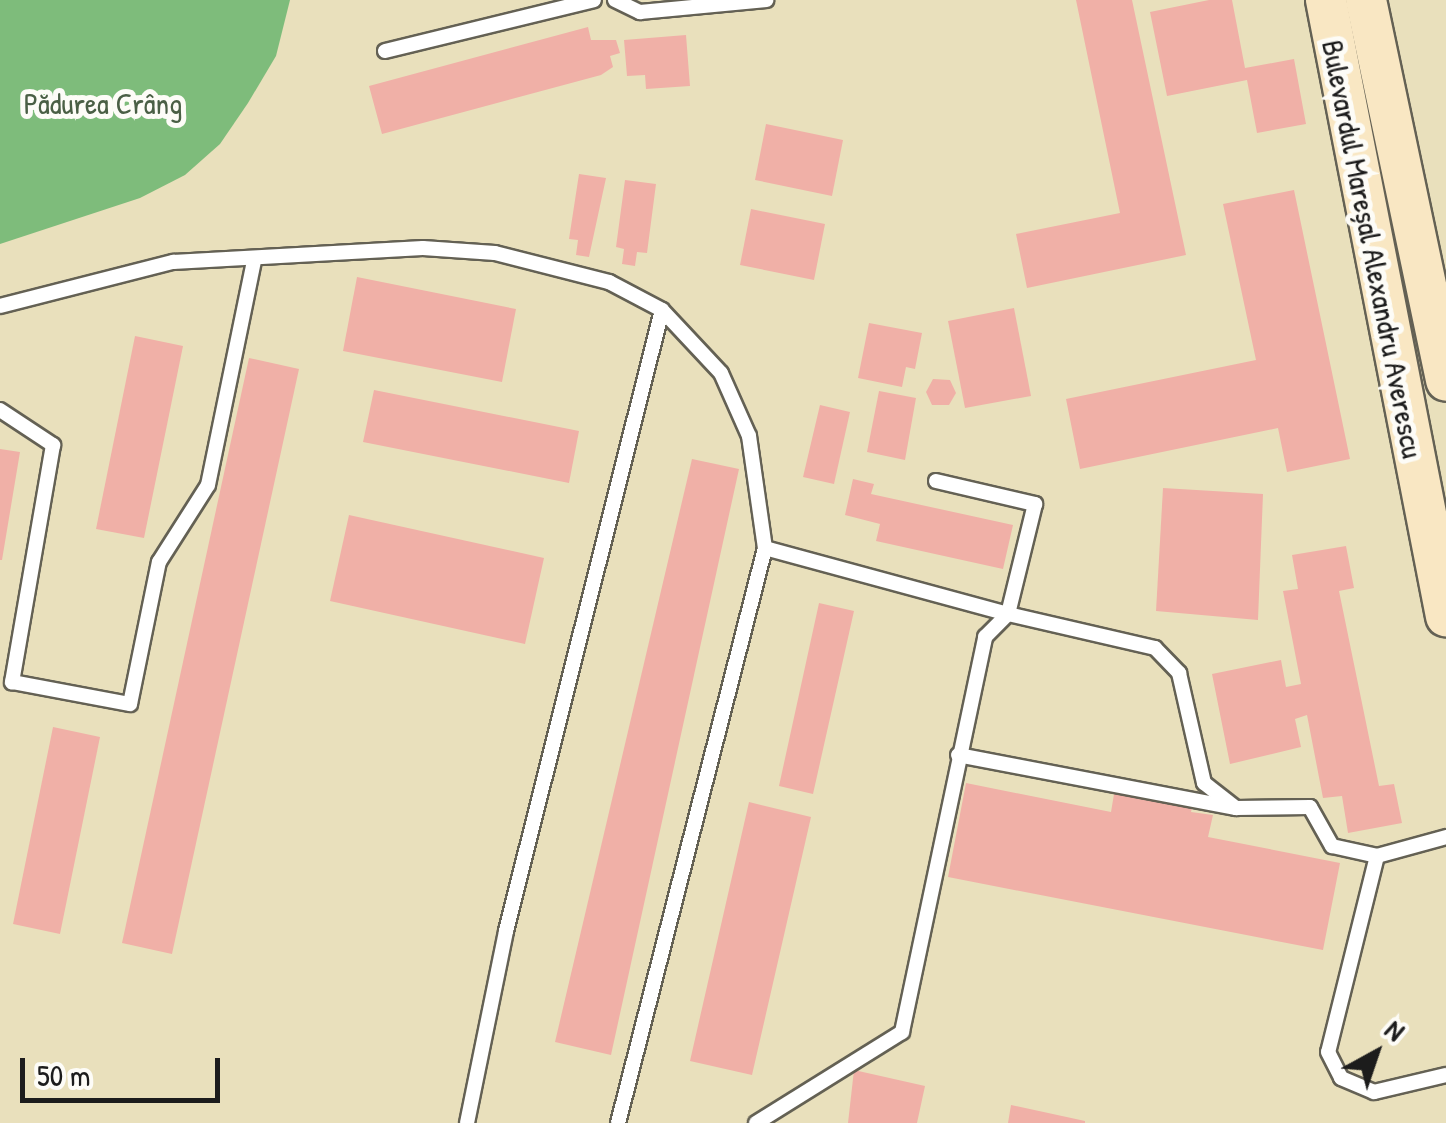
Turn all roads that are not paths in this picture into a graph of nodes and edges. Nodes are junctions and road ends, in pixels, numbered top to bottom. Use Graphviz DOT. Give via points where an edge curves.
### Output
graph roads {
  1 [pos="594,0"];
  2 [pos="616,0"];
  3 [pos="766,0"];
  4 [pos="1326,0"];
  5 [pos="1366,0"];
  6 [pos="726,4"];
  7 [pos="638,6"];
  8 [pos="385,51"];
  9 [pos="1401,171"];
  10 [pos="1358,178"];
  11 [pos="254,260"];
  12 [pos="0,306"];
  13 [pos="662,310"];
  14 [pos="1446,381"];
  15 [pos="0,410"];
  16 [pos="936,481"];
  17 [pos="764,548"];
  18 [pos="1008,614"];
  19 [pos="1446,616"];
  20 [pos="958,755"];
  21 [pos="1236,808"];
  22 [pos="1446,838"];
  23 [pos="1377,856"];
  24 [pos="1446,1075"];
  25 [pos="467,1123"];
  26 [pos="618,1123"];
  27 [pos="756,1123"];
  1 -- 8 [label="lane"];
  2 -- 7 [label="lane"];
  3 -- 6 [label="lane"];
  4 -- 10 [label="main road, Bulevardul Mareșal Alexandru Averescu"];
  5 -- 9 [label="main road, Bulevardul Mareșal Alexandru Averescu"];
  6 -- 7 [label="lane"];
  9 -- 10 [label="main road"];
  9 -- 14 [label="main road, Bulevardul Mareșal Alexandru Averescu"];
  10 -- 19 [label="main road, Bulevardul Mareșal Alexandru Averescu"];
  11 -- 12 [label="lane" via="173,262"];
  11 -- 13 [label="lane" via="423,248 495,252 609,282"];
  11 -- 15 [label="lane" via="208,485 159,562 130,704 12,682 53,444"];
  13 -- 17 [label="lane" via="721,374 749,436"];
  13 -- 25 [label="lane" via="506,932"];
  16 -- 18 [label="lane" via="1035,504"];
  17 -- 18 [label="lane"];
  17 -- 26 [label="lane"];
  18 -- 20 [label="lane" via="986,637"];
  18 -- 21 [label="lane" via="1154,648 1179,674 1204,784"];
  20 -- 21 [label="lane"];
  20 -- 27 [label="lane" via="902,1032"];
  21 -- 23 [label="lane" via="1310,806 1332,846"];
  22 -- 23 [label="lane"];
  23 -- 24 [label="lane" via="1328,1052 1341,1078 1374,1092"];
}
